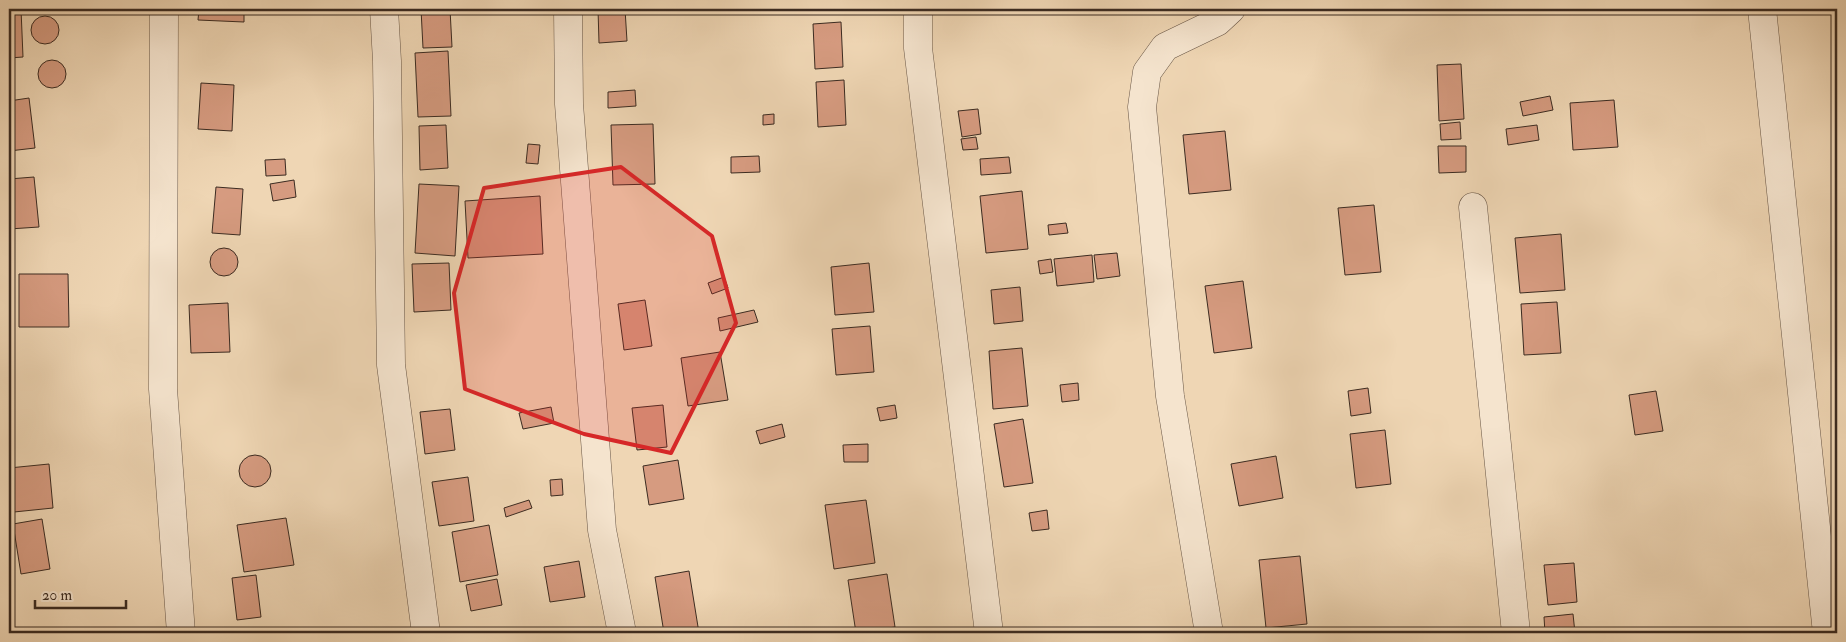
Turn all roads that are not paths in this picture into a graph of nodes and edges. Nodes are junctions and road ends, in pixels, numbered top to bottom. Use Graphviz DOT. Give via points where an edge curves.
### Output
graph roads {
  1 [pos="164,9"];
  2 [pos="384,9"];
  3 [pos="568,9"];
  4 [pos="918,9"];
  5 [pos="1231,9"];
  6 [pos="1762,9"];
  7 [pos="1473,208"];
  8 [pos="181,633"];
  9 [pos="426,633"];
  10 [pos="622,633"];
  11 [pos="989,633"];
  12 [pos="1209,633"];
  13 [pos="1516,633"];
  14 [pos="1827,633"];
  1 -- 8 [label="street" via="163,389"];
  2 -- 9 [label="street" via="391,365"];
  3 -- 10 [label="street" via="570,104 602,530"];
  4 -- 11 [label="street" via="919,58"];
  5 -- 12 [label="street" via="1217,22 1165,46 1146,72 1142,107 1170,396"];
  6 -- 14 [label="street"];
  7 -- 13 [label="street"];
}
